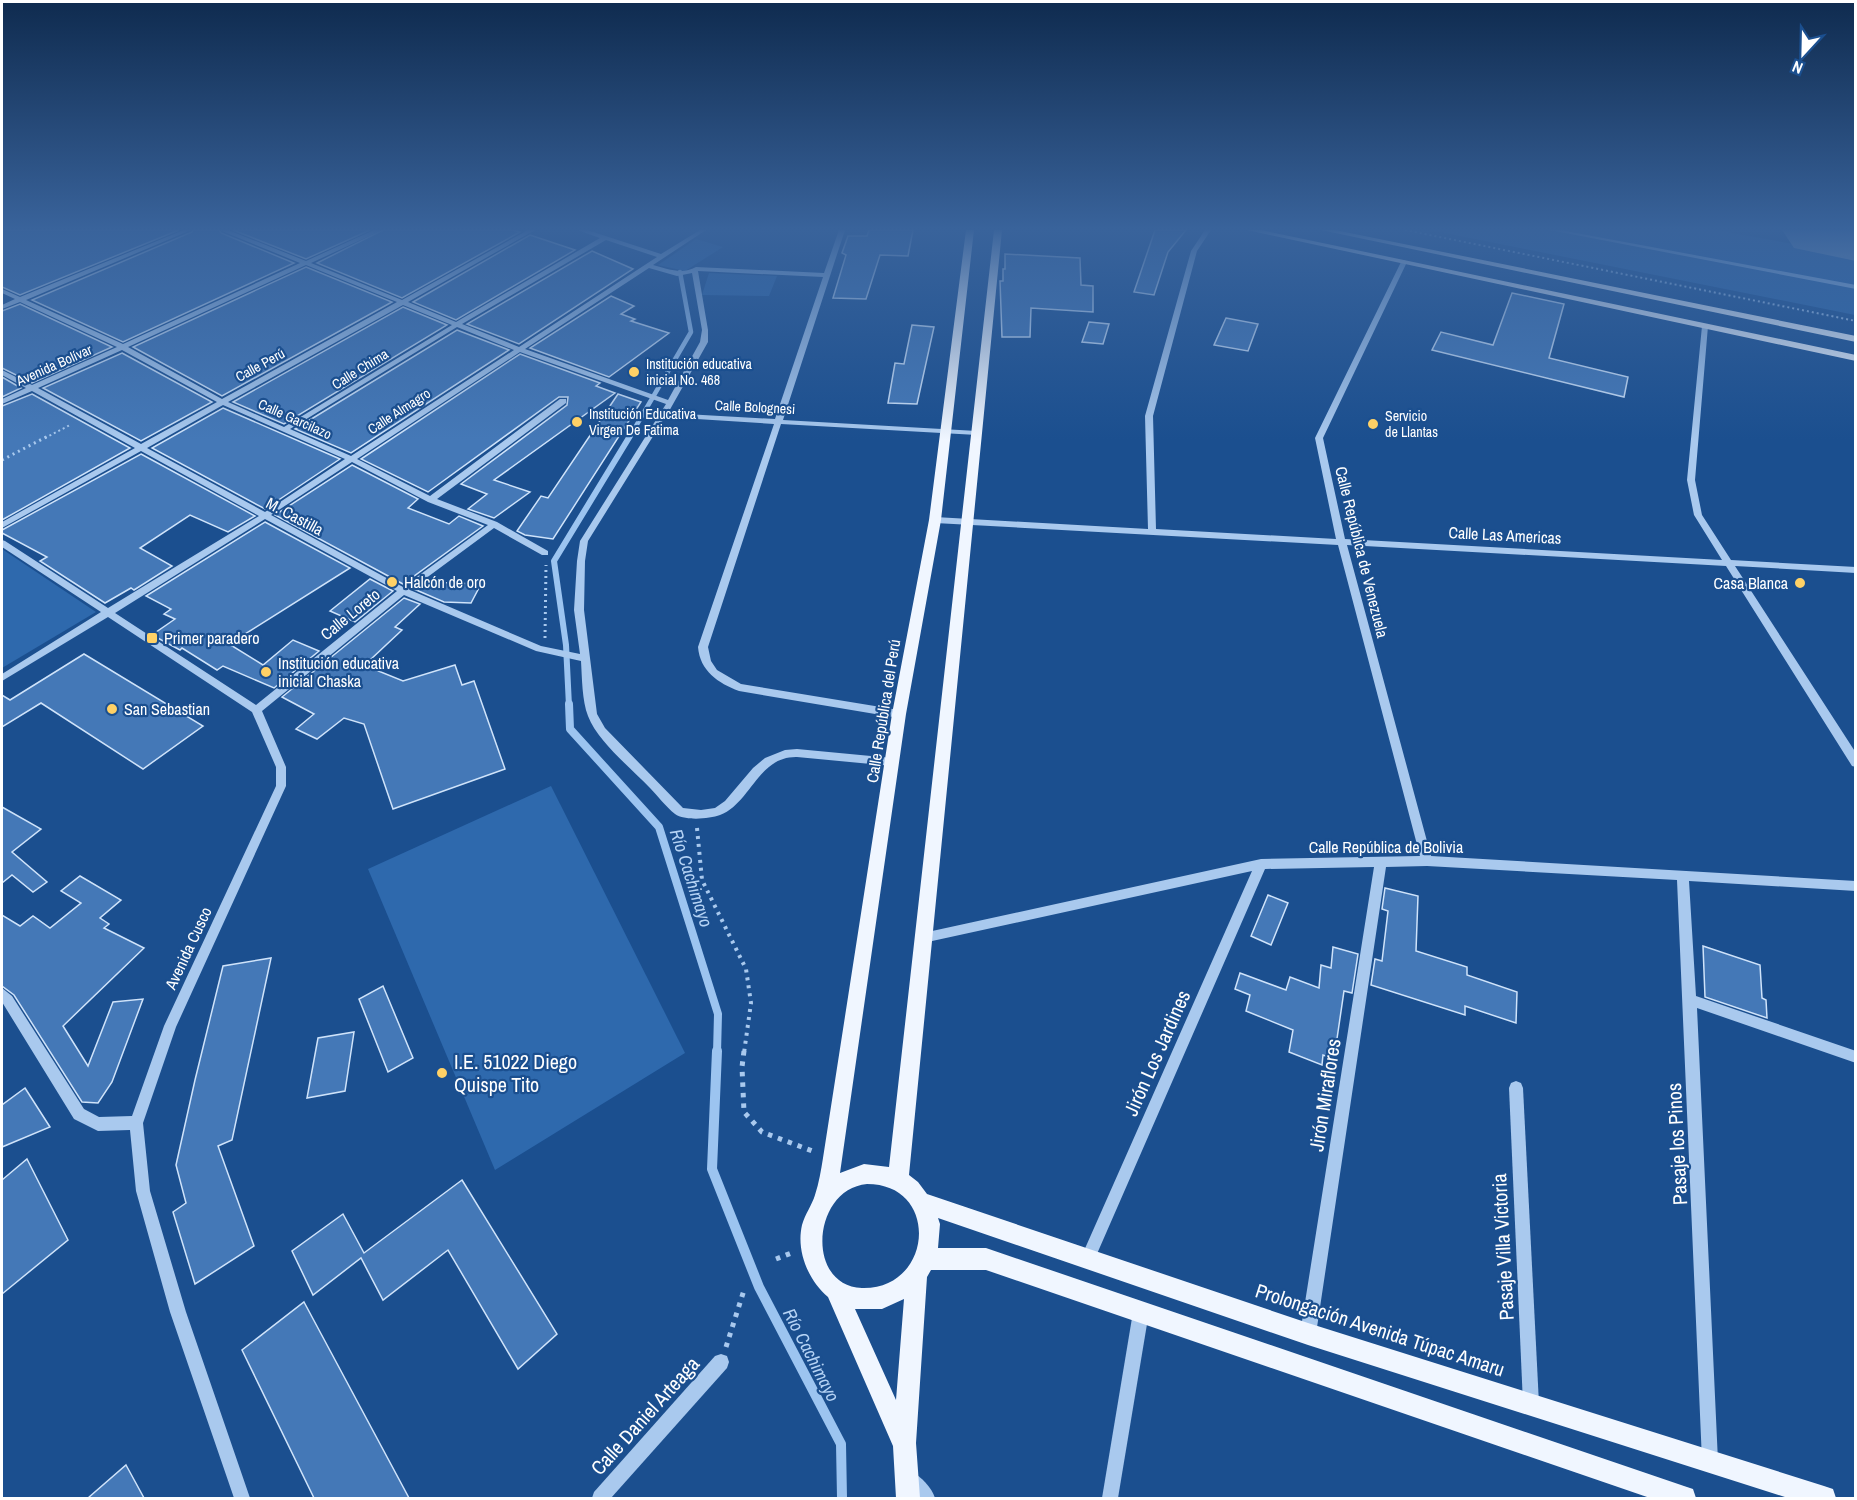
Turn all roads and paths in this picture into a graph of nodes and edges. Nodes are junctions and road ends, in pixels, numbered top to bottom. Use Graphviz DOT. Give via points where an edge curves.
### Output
graph roads {
  1 [pos="18,300"];
  2 [pos="22,300"];
  3 [pos="225,300"];
  4 [pos="392,300"];
  5 [pos="404,300"];
  6 [pos="499,300"];
  7 [pos="595,300"];
  8 [pos="700,300"];
  9 [pos="817,300"];
  10 [pos="962,300"];
  11 [pos="991,300"];
  12 [pos="1181,300"];
  13 [pos="1386,300"];
  14 [pos="1583,300"];
  15 [pos="1632,300"];
  16 [pos="1656,300"];
  17 [pos="1711,300"];
  18 [pos="1747,300"];
  19 [pos="399,303"];
  20 [pos="2,307"];
  21 [pos="1856,321"];
  22 [pos="459,323"];
  23 [pos="1705,326"];
  24 [pos="1856,331"];
  25 [pos="1856,339"];
  26 [pos="123,347"];
  27 [pos="518,349"];
  28 [pos="1856,349"];
  29 [pos="1856,358"];
  30 [pos="2,372"];
  31 [pos="31,389"];
  32 [pos="563,401"];
  33 [pos="2,402"];
  34 [pos="222,402"];
  35 [pos="666,402"];
  36 [pos="663,415"];
  37 [pos="86,417"];
  38 [pos="777,422"];
  39 [pos="284,430"];
  40 [pos="947,432"];
  41 [pos="977,433"];
  42 [pos="140,448"];
  43 [pos="351,459"];
  44 [pos="2,460"];
  45 [pos="431,500"];
  46 [pos="264,516"];
  47 [pos="935,520"];
  48 [pos="965,521"];
  49 [pos="494,524"];
  50 [pos="2,525"];
  51 [pos="1152,531"];
  52 [pos="1341,540"];
  53 [pos="2,543"];
  54 [pos="545,553"];
  55 [pos="1729,562"];
  56 [pos="1856,570"];
  57 [pos="403,591"];
  58 [pos="109,614"];
  59 [pos="545,639"];
  60 [pos="586,659"];
  61 [pos="2,678"];
  62 [pos="256,710"];
  63 [pos="899,714"];
  64 [pos="892,762"];
  65 [pos="1856,763"];
  66 [pos="696,816"];
  67 [pos="1381,861"];
  68 [pos="1427,861"];
  69 [pos="1261,864"];
  70 [pos="1683,876"];
  71 [pos="1856,886"];
  72 [pos="923,938"];
  73 [pos="2,994"];
  74 [pos="1690,1000"];
  75 [pos="1856,1057"];
  76 [pos="1516,1088"];
  77 [pos="136,1124"];
  78 [pos="833,1158"];
  79 [pos="898,1179"];
  80 [pos="825,1198"];
  81 [pos="922,1202"];
  82 [pos="1088,1258"];
  83 [pos="921,1268"];
  84 [pos="744,1290"];
  85 [pos="836,1290"];
  86 [pos="1141,1312"];
  87 [pos="1308,1334"];
  88 [pos="721,1362"];
  89 [pos="1531,1404"];
  90 [pos="904,1443"];
  91 [pos="1710,1461"];
  92 [pos="907,1475"];
  93 [pos="242,1498"];
  94 [pos="600,1498"];
  95 [pos="908,1498"];
  96 [pos="927,1498"];
  97 [pos="1110,1498"];
  98 [pos="1684,1498"];
  99 [pos="1824,1498"];
  1 -- 20 [label="street"];
  2 -- 26 [label="street, Calle Garcilazo"];
  3 -- 26 [label="street, Avenida Bolívar"];
  4 -- 19 [label="street"];
  5 -- 19 [label="street, Calle Perú"];
  6 -- 22 [label="street, Calle Chima"];
  7 -- 27 [label="street, Calle Almagro"];
  8 -- 35 [label="street" via="704,342"];
  9 -- 38 [label="street"];
  10 -- 40 [label="main road, Calle República del Perú"];
  11 -- 41 [label="main road"];
  12 -- 51 [label="street" via="1149,416"];
  13 -- 52 [label="street, Calle República de Venezuela" via="1319,438"];
  14 -- 23 [label="main road"];
  15 -- 28 [label="main road"];
  16 -- 25 [label="main road"];
  17 -- 24 [label="main road"];
  18 -- 21 [label="path"];
  19 -- 22 [label="street"];
  19 -- 34 [label="street, Calle Perú"];
  22 -- 27 [label="street"];
  22 -- 39 [label="street, Calle Chima"];
  23 -- 29 [label="main road"];
  23 -- 55 [label="street" via="1690,480 1698,516"];
  26 -- 31 [label="street, Avenida Bolívar"];
  26 -- 34 [label="street, Calle Garcilazo"];
  27 -- 35 [label="street"];
  27 -- 43 [label="street, Calle Almagro"];
  30 -- 31 [label="street, M. Castilla"];
  31 -- 33 [label="street, Avenida Bolívar"];
  31 -- 37 [label="street, M. Castilla"];
  32 -- 45 [label="street"];
  34 -- 39 [label="street, Calle Garcilazo"];
  34 -- 42 [label="street, Calle Perú"];
  35 -- 36 [label="street"];
  36 -- 38 [label="street, Calle Bolognesi"];
  36 -- 60 [label="street" via="585,541 579,610"];
  37 -- 42 [label="street, M. Castilla"];
  37 -- 44 [label="path"];
  38 -- 40 [label="street, Calle Bolognesi"];
  38 -- 63 [label="street" via="703,647 703,659 712,671 739,687"];
  39 -- 43 [label="street, Calle Garcilazo"];
  40 -- 41 [label="street, Calle Bolognesi"];
  40 -- 47 [label="main road, Calle República del Perú"];
  41 -- 48 [label="main road"];
  42 -- 46 [label="street, M. Castilla"];
  42 -- 50 [label="street, Calle Perú"];
  43 -- 45 [label="street, Calle Garcilazo"];
  43 -- 46 [label="street, Calle Almagro"];
  45 -- 49 [label="street, Calle Garcilazo"];
  46 -- 57 [label="street, M. Castilla"];
  46 -- 58 [label="street, Calle Almagro"];
  47 -- 48 [label="street, Calle Las Americas"];
  47 -- 63 [label="main road, Calle República del Perú"];
  48 -- 51 [label="street, Calle Las Americas"];
  48 -- 72 [label="main road"];
  49 -- 54 [label="street, Calle Garcilazo"];
  49 -- 57 [label="street, Calle Loreto"];
  51 -- 52 [label="street, Calle Las Americas"];
  52 -- 55 [label="street, Calle Las Americas"];
  52 -- 68 [label="street, Calle República de Venezuela"];
  53 -- 58 [label="street"];
  54 -- 59 [label="path"];
  55 -- 56 [label="street, Calle Las Americas"];
  55 -- 65 [label="street"];
  57 -- 60 [label="street, M. Castilla" via="553,654"];
  57 -- 62 [label="street, Calle Loreto"];
  58 -- 61 [label="street, Calle Almagro"];
  58 -- 62 [label="street"];
  60 -- 66 [label="street" via="592,714 601,731 680,812"];
  62 -- 77 [label="street, Avenida Cusco" via="281,767 281,786 170,1026"];
  63 -- 64 [label="main road, Calle República del Perú"];
  64 -- 66 [label="street" via="788,753 765,761 733,802 713,814"];
  64 -- 78 [label="main road, Calle República del Perú"];
  66 -- 78 [label="path" via="702,880 746,969 751,1003 742,1067 744,1112 762,1132"];
  67 -- 68 [label="street, Calle República de Bolivia"];
  67 -- 69 [label="street, Calle República de Bolivia"];
  67 -- 87 [label="street, Jirón Miraflores"];
  68 -- 70 [label="street, Calle República de Bolivia"];
  69 -- 72 [label="street, Calle República de Bolivia"];
  69 -- 82 [label="street, Jirón Los Jardines"];
  70 -- 71 [label="street, Calle República de Bolivia"];
  70 -- 74 [label="street, Pasaje los Pinos"];
  72 -- 79 [label="main road"];
  73 -- 77 [label="street" via="79,1114 98,1124"];
  74 -- 75 [label="street"];
  74 -- 91 [label="street, Pasaje los Pinos"];
  76 -- 89 [label="street, Pasaje Villa Victoria"];
  77 -- 93 [label="street, Avenida Cusco" via="143,1191 178,1312"];
  78 -- 80 [label="main road, Calle República del Perú"];
  79 -- 80 [label="main road" via="858,1175 840,1183"];
  79 -- 81 [label="main road"];
  80 -- 85 [label="main road" via="811,1228 811,1245 823,1278"];
  81 -- 82 [label="main road, Prolongación Avenida Túpac Amaru"];
  81 -- 83 [label="main road" via="930,1239"];
  82 -- 87 [label="main road, Prolongación Avenida Túpac Amaru"];
  83 -- 85 [label="main road" via="906,1287 890,1296 872,1300 853,1298"];
  83 -- 86 [label="main road" via="986,1259"];
  83 -- 90 [label="main road"];
  84 -- 88 [label="path"];
  85 -- 90 [label="main road"];
  86 -- 97 [label="street"];
  86 -- 98 [label="main road"];
  87 -- 89 [label="main road, Prolongación Avenida Túpac Amaru"];
  88 -- 94 [label="street, Calle Daniel Arteaga"];
  89 -- 91 [label="main road, Prolongación Avenida Túpac Amaru"];
  90 -- 92 [label="main road"];
  91 -- 99 [label="main road, Prolongación Avenida Túpac Amaru"];
  92 -- 95 [label="main road"];
  92 -- 96 [label="street"];
}
